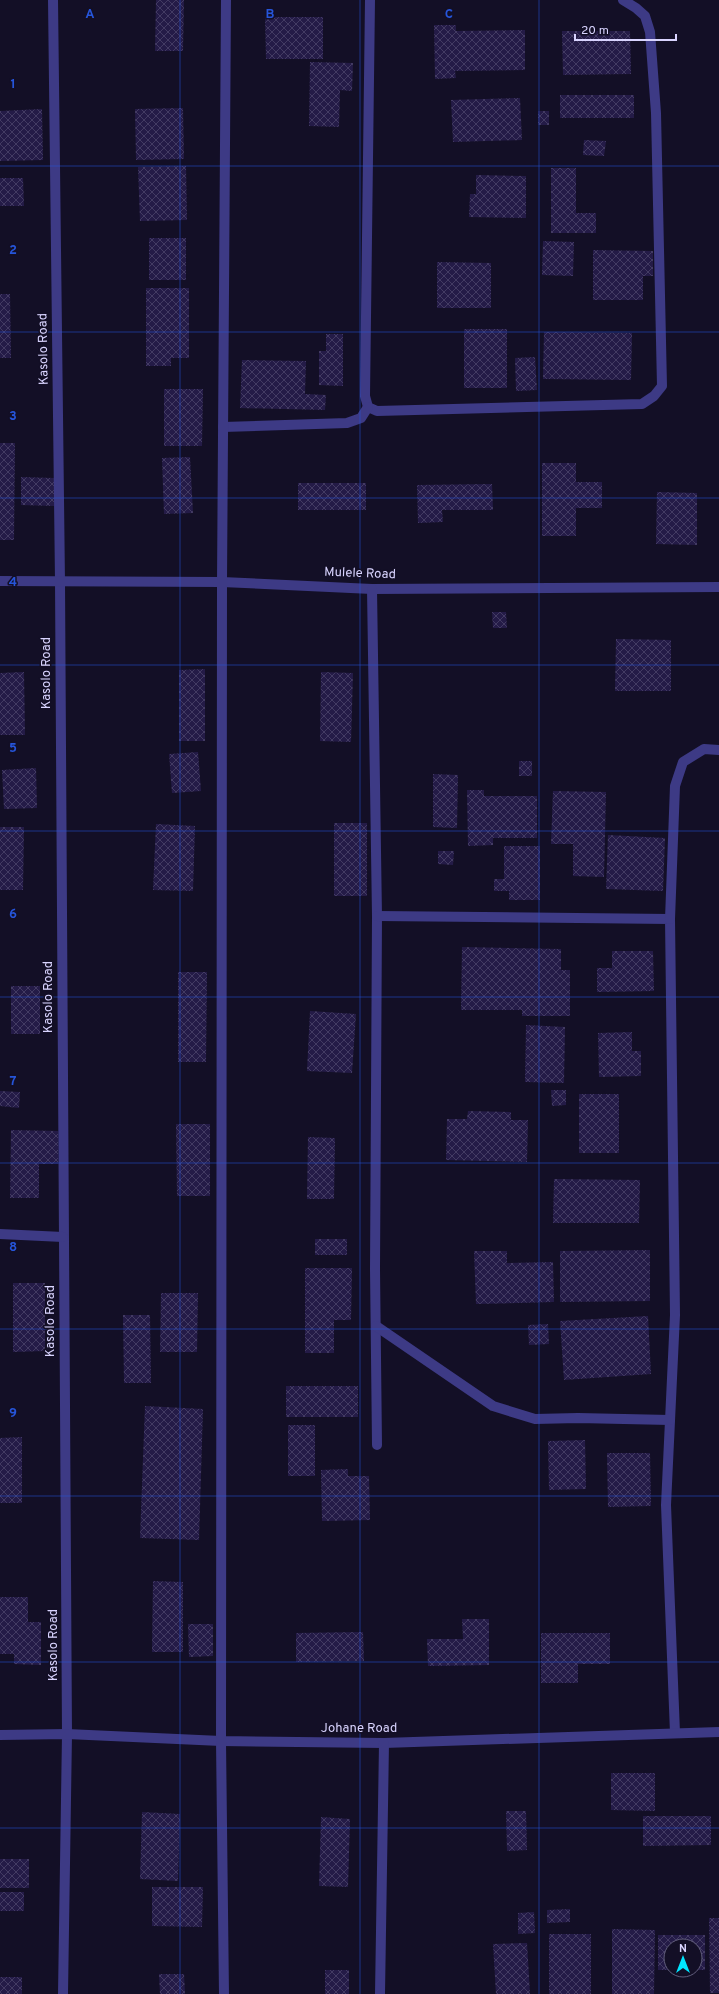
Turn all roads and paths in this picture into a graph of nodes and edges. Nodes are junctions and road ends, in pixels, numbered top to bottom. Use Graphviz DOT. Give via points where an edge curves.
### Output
graph roads {
  1 [pos="53,0"];
  2 [pos="226,0"];
  3 [pos="370,0"];
  4 [pos="622,0"];
  5 [pos="368,406"];
  6 [pos="223,427"];
  7 [pos="0,581"];
  8 [pos="60,582"];
  9 [pos="222,582"];
  10 [pos="719,587"];
  11 [pos="372,589"];
  12 [pos="719,750"];
  13 [pos="377,916"];
  14 [pos="670,919"];
  15 [pos="0,1234"];
  16 [pos="63,1236"];
  17 [pos="376,1326"];
  18 [pos="670,1420"];
  19 [pos="377,1445"];
  20 [pos="719,1732"];
  21 [pos="675,1733"];
  22 [pos="67,1734"];
  23 [pos="0,1735"];
  24 [pos="221,1741"];
  25 [pos="384,1743"];
  26 [pos="63,1994"];
  27 [pos="224,1994"];
  28 [pos="380,1994"];
  1 -- 8 [label="street, Kasolo Road"];
  2 -- 6 [label="street"];
  3 -- 5 [label="street" via="365,396"];
  4 -- 5 [label="street" via="645,16 650,32 656,113 662,386 654,396 642,404 377,411"];
  5 -- 6 [label="street" via="361,418 347,423"];
  6 -- 9 [label="street"];
  7 -- 8 [label="street, Mulele Road"];
  8 -- 9 [label="street, Mulele Road"];
  8 -- 16 [label="street, Kasolo Road"];
  9 -- 11 [label="street, Mulele Road"];
  9 -- 24 [label="street"];
  10 -- 11 [label="street, Mulele Road"];
  11 -- 13 [label="street"];
  12 -- 14 [label="street" via="704,750 682,762 674,786"];
  13 -- 14 [label="street"];
  13 -- 17 [label="street"];
  14 -- 18 [label="street" via="675,1315"];
  15 -- 16 [label="street"];
  16 -- 22 [label="street, Kasolo Road"];
  17 -- 18 [label="street" via="493,1406 535,1419"];
  17 -- 19 [label="street"];
  18 -- 21 [label="street" via="666,1505"];
  20 -- 21 [label="street, Johane Road"];
  21 -- 25 [label="street, Johane Road"];
  22 -- 23 [label="street, Johane Road"];
  22 -- 24 [label="street, Johane Road"];
  22 -- 26 [label="street, Kasolo Road"];
  24 -- 25 [label="street, Johane Road"];
  24 -- 27 [label="street"];
  25 -- 28 [label="street"];
}
